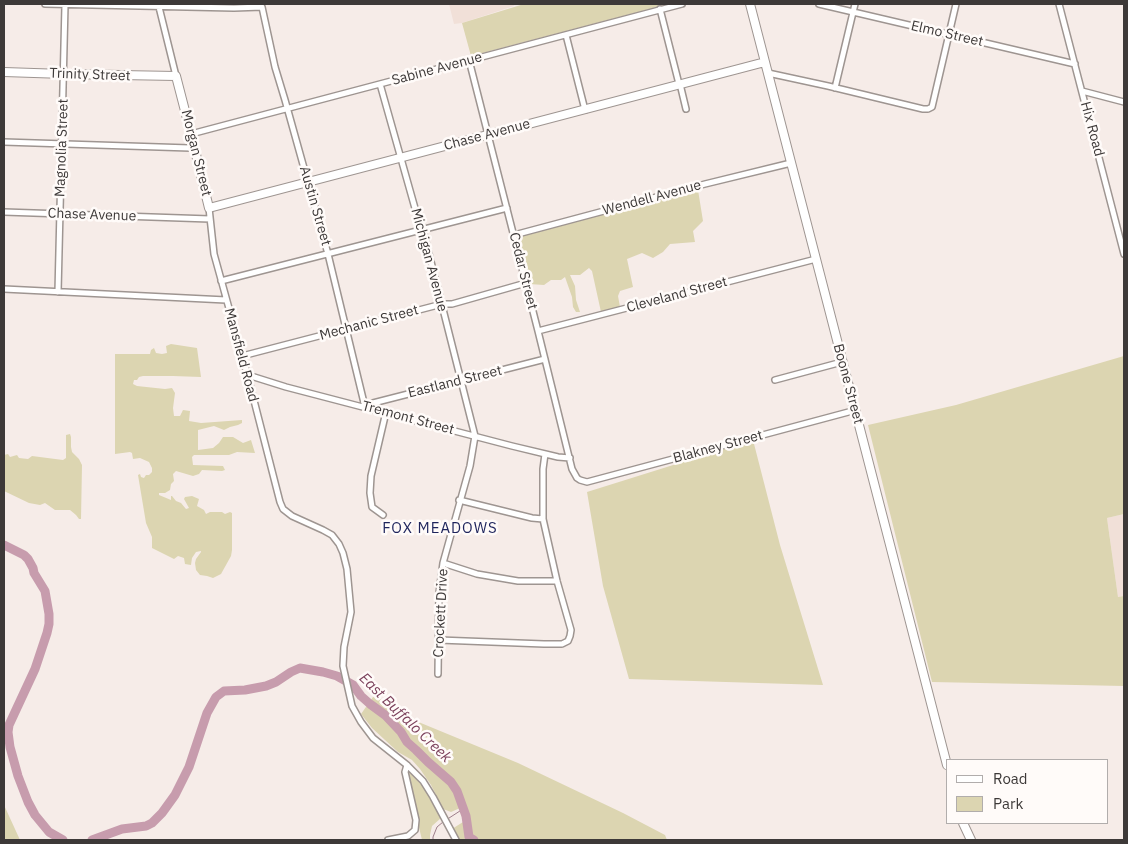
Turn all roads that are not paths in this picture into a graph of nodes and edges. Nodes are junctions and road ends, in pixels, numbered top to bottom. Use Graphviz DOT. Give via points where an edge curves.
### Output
graph roads {
  1 [pos="45,4"];
  2 [pos="682,4"];
  3 [pos="750,4"];
  4 [pos="819,4"];
  5 [pos="855,4"];
  6 [pos="956,4"];
  7 [pos="1058,4"];
  8 [pos="65,5"];
  9 [pos="159,7"];
  10 [pos="660,9"];
  11 [pos="853,12"];
  12 [pos="949,34"];
  13 [pos="566,35"];
  14 [pos="470,60"];
  15 [pos="765,62"];
  16 [pos="1075,64"];
  17 [pos="4,72"];
  18 [pos="768,73"];
  19 [pos="64,74"];
  20 [pos="176,76"];
  21 [pos="380,84"];
  22 [pos="679,84"];
  23 [pos="835,88"];
  24 [pos="1082,92"];
  25 [pos="1124,102"];
  26 [pos="288,109"];
  27 [pos="686,109"];
  28 [pos="585,110"];
  29 [pos="192,134"];
  30 [pos="488,134"];
  31 [pos="4,142"];
  32 [pos="62,144"];
  33 [pos="194,147"];
  34 [pos="401,157"];
  35 [pos="791,163"];
  36 [pos="309,182"];
  37 [pos="209,208"];
  38 [pos="507,208"];
  39 [pos="4,212"];
  40 [pos="60,214"];
  41 [pos="210,219"];
  42 [pos="422,230"];
  43 [pos="514,235"];
  44 [pos="328,254"];
  45 [pos="1124,254"];
  46 [pos="816,259"];
  47 [pos="221,281"];
  48 [pos="526,283"];
  49 [pos="4,289"];
  50 [pos="58,292"];
  51 [pos="226,300"];
  52 [pos="442,304"];
  53 [pos="347,330"];
  54 [pos="538,331"];
  55 [pos="242,356"];
  56 [pos="546,359"];
  57 [pos="842,362"];
  58 [pos="248,377"];
  59 [pos="461,380"];
  60 [pos="775,380"];
  61 [pos="365,407"];
  62 [pos="856,410"];
  63 [pos="386,412"];
  64 [pos="475,436"];
  65 [pos="545,454"];
  66 [pos="570,458"];
  67 [pos="580,480"];
  68 [pos="460,500"];
  69 [pos="383,514"];
  70 [pos="542,519"];
  71 [pos="443,563"];
  72 [pos="557,581"];
  73 [pos="439,640"];
  74 [pos="438,674"];
  75 [pos="946,761"];
  76 [pos="407,765"];
  77 [pos="963,824"];
  78 [pos="388,840"];
  79 [pos="456,840"];
  80 [pos="971,840"];
  1 -- 8 [label="street"];
  2 -- 10 [label="street, Sabine Avenue"];
  3 -- 15 [label="street, Boone Street"];
  4 -- 11 [label="street, Elmo Street"];
  5 -- 11 [label="street"];
  6 -- 12 [label="street"];
  7 -- 16 [label="street, Hix Road"];
  8 -- 9 [label="street"];
  8 -- 19 [label="street, Magnolia Street"];
  9 -- 20 [label="street, Morgan Street"];
  9 -- 26 [label="street, Austin Street" via="262,7"];
  10 -- 13 [label="street, Sabine Avenue"];
  10 -- 22 [label="street"];
  11 -- 12 [label="street, Elmo Street"];
  11 -- 23 [label="street"];
  12 -- 16 [label="street, Elmo Street"];
  12 -- 23 [label="street" via="932,107 928,109"];
  13 -- 14 [label="street, Sabine Avenue"];
  13 -- 28 [label="street"];
  14 -- 21 [label="street, Sabine Avenue"];
  14 -- 30 [label="street, Cedar Street"];
  15 -- 18 [label="street, Boone Street"];
  15 -- 22 [label="street, Chase Avenue"];
  16 -- 24 [label="street, Hix Road"];
  17 -- 19 [label="street, Trinity Street"];
  18 -- 23 [label="street"];
  18 -- 35 [label="street, Boone Street"];
  19 -- 20 [label="street, Trinity Street"];
  19 -- 32 [label="street, Magnolia Street"];
  20 -- 29 [label="street, Morgan Street"];
  21 -- 26 [label="street, Sabine Avenue"];
  21 -- 34 [label="street, Michigan Avenue"];
  22 -- 27 [label="street"];
  22 -- 28 [label="street, Chase Avenue"];
  24 -- 25 [label="street"];
  24 -- 45 [label="street, Hix Road"];
  26 -- 29 [label="street, Sabine Avenue"];
  26 -- 36 [label="street, Austin Street"];
  28 -- 30 [label="street, Chase Avenue"];
  29 -- 33 [label="street, Morgan Street"];
  30 -- 34 [label="street, Chase Avenue"];
  30 -- 38 [label="street, Cedar Street"];
  31 -- 32 [label="street"];
  32 -- 33 [label="street"];
  32 -- 40 [label="street, Magnolia Street"];
  33 -- 37 [label="street, Morgan Street"];
  34 -- 36 [label="street, Chase Avenue"];
  34 -- 42 [label="street, Michigan Avenue"];
  35 -- 43 [label="street, Wendell Avenue"];
  35 -- 46 [label="street, Boone Street"];
  36 -- 37 [label="street, Chase Avenue"];
  36 -- 44 [label="street, Austin Street"];
  37 -- 41 [label="street, Morgan Street"];
  38 -- 42 [label="street"];
  38 -- 43 [label="street, Cedar Street"];
  39 -- 40 [label="street, Chase Avenue"];
  40 -- 41 [label="street, Chase Avenue"];
  40 -- 50 [label="street, Magnolia Street"];
  41 -- 47 [label="street, Morgan Street"];
  42 -- 44 [label="street"];
  42 -- 52 [label="street, Michigan Avenue"];
  43 -- 48 [label="street, Cedar Street"];
  44 -- 47 [label="street"];
  44 -- 53 [label="street, Austin Street"];
  46 -- 54 [label="street, Cleveland Street"];
  46 -- 57 [label="street, Boone Street"];
  47 -- 51 [label="street, Morgan Street"];
  48 -- 52 [label="street, Mechanic Street"];
  48 -- 54 [label="street, Cedar Street"];
  49 -- 50 [label="street, Mansfield Road"];
  50 -- 51 [label="street, Mansfield Road"];
  51 -- 55 [label="street, Mansfield Road"];
  52 -- 53 [label="street, Mechanic Street"];
  52 -- 59 [label="street, Michigan Avenue"];
  53 -- 55 [label="street, Mechanic Street"];
  53 -- 61 [label="street, Austin Street"];
  54 -- 56 [label="street, Cedar Street"];
  55 -- 58 [label="street, Mansfield Road"];
  56 -- 59 [label="street, Eastland Street"];
  56 -- 66 [label="street, Cedar Street"];
  57 -- 60 [label="street"];
  57 -- 62 [label="street, Boone Street"];
  58 -- 61 [label="street, Tremont Street"];
  58 -- 76 [label="street, Mansfield Road" via="281,506 292,516 335,538 345,558 351,608 343,653 352,706 373,738"];
  59 -- 61 [label="street, Eastland Street"];
  59 -- 64 [label="street, Michigan Avenue"];
  61 -- 63 [label="street, Tremont Street"];
  62 -- 67 [label="street, Blakney Street" via="591,481"];
  62 -- 75 [label="street, Boone Street"];
  63 -- 64 [label="street, Tremont Street"];
  63 -- 69 [label="street" via="370,493 372,507"];
  64 -- 65 [label="street, Tremont Street"];
  64 -- 68 [label="street, Crockett Drive"];
  65 -- 66 [label="street, Tremont Street"];
  65 -- 70 [label="street"];
  66 -- 67 [label="street, Cedar Street" via="574,474"];
  68 -- 70 [label="street"];
  68 -- 71 [label="street, Crockett Drive"];
  70 -- 72 [label="street"];
  71 -- 72 [label="street" via="518,582"];
  71 -- 73 [label="street, Crockett Drive"];
  72 -- 73 [label="street" via="571,630 568,641 562,644"];
  73 -- 74 [label="street, Crockett Drive"];
  76 -- 78 [label="street" via="404,772 416,820 415,830 408,836"];
  76 -- 79 [label="street" via="426,786"];
  77 -- 80 [label="street"];
}
